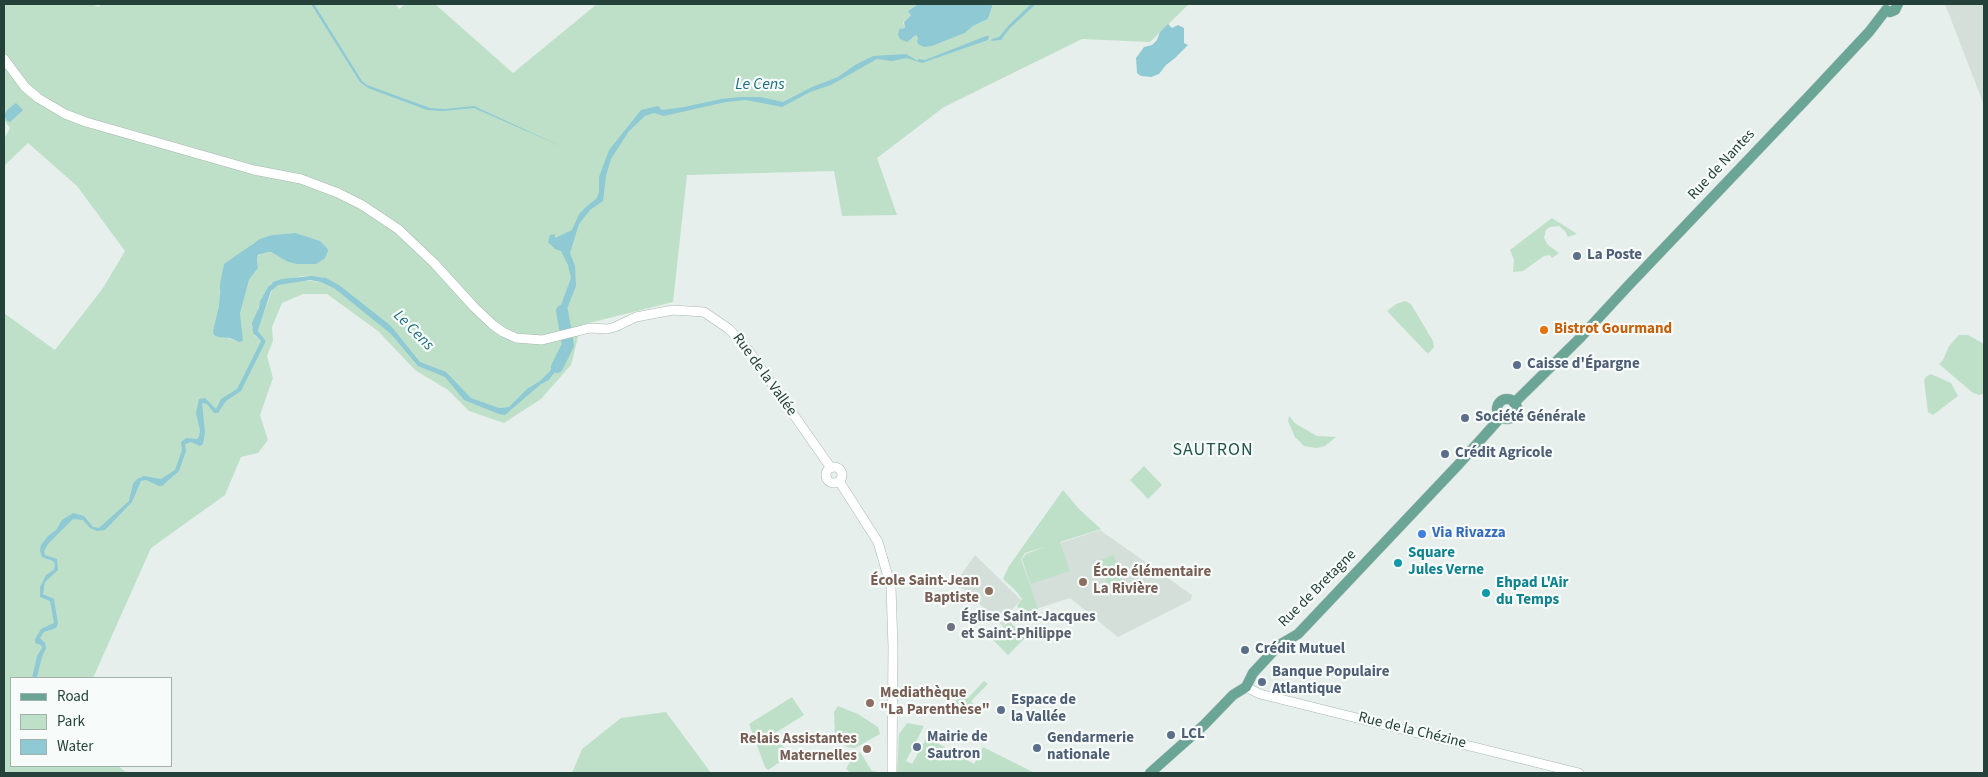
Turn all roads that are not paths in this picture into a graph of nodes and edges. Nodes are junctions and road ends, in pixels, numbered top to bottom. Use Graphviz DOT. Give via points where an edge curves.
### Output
graph roads {
  1 [pos="1898,4"];
  2 [pos="1885,7"];
  3 [pos="4,59"];
  4 [pos="1514,403"];
  5 [pos="1501,418"];
  6 [pos="1246,687"];
  7 [pos="892,773"];
  8 [pos="1150,773"];
  9 [pos="1579,773"];
  1 -- 2 [label="main road, Rue de Nantes" via="1890,12"];
  2 -- 4 [label="main road, Rue de Nantes" via="1869,32 1579,339"];
  3 -- 7 [label="street, Rue de la Vallée" via="18,80 38,98 65,114 254,170 301,179 362,205 398,229 503,332 525,340 542,340 590,328 615,327 628,320 673,310 708,314 730,329 749,350 831,468 841,471 839,481 878,542 891,587"];
  4 -- 5 [label="main road" via="1517,409 1513,417"];
  4 -- 5 [label="main road" via="1505,399 1499,402 1496,408"];
  5 -- 6 [label="main road, Rue de Bretagne" via="1298,634 1279,645 1253,673"];
  6 -- 8 [label="main road, Rue de Bretagne" via="1233,694"];
  6 -- 9 [label="street, Rue de la Chézine" via="1260,694"];
}
